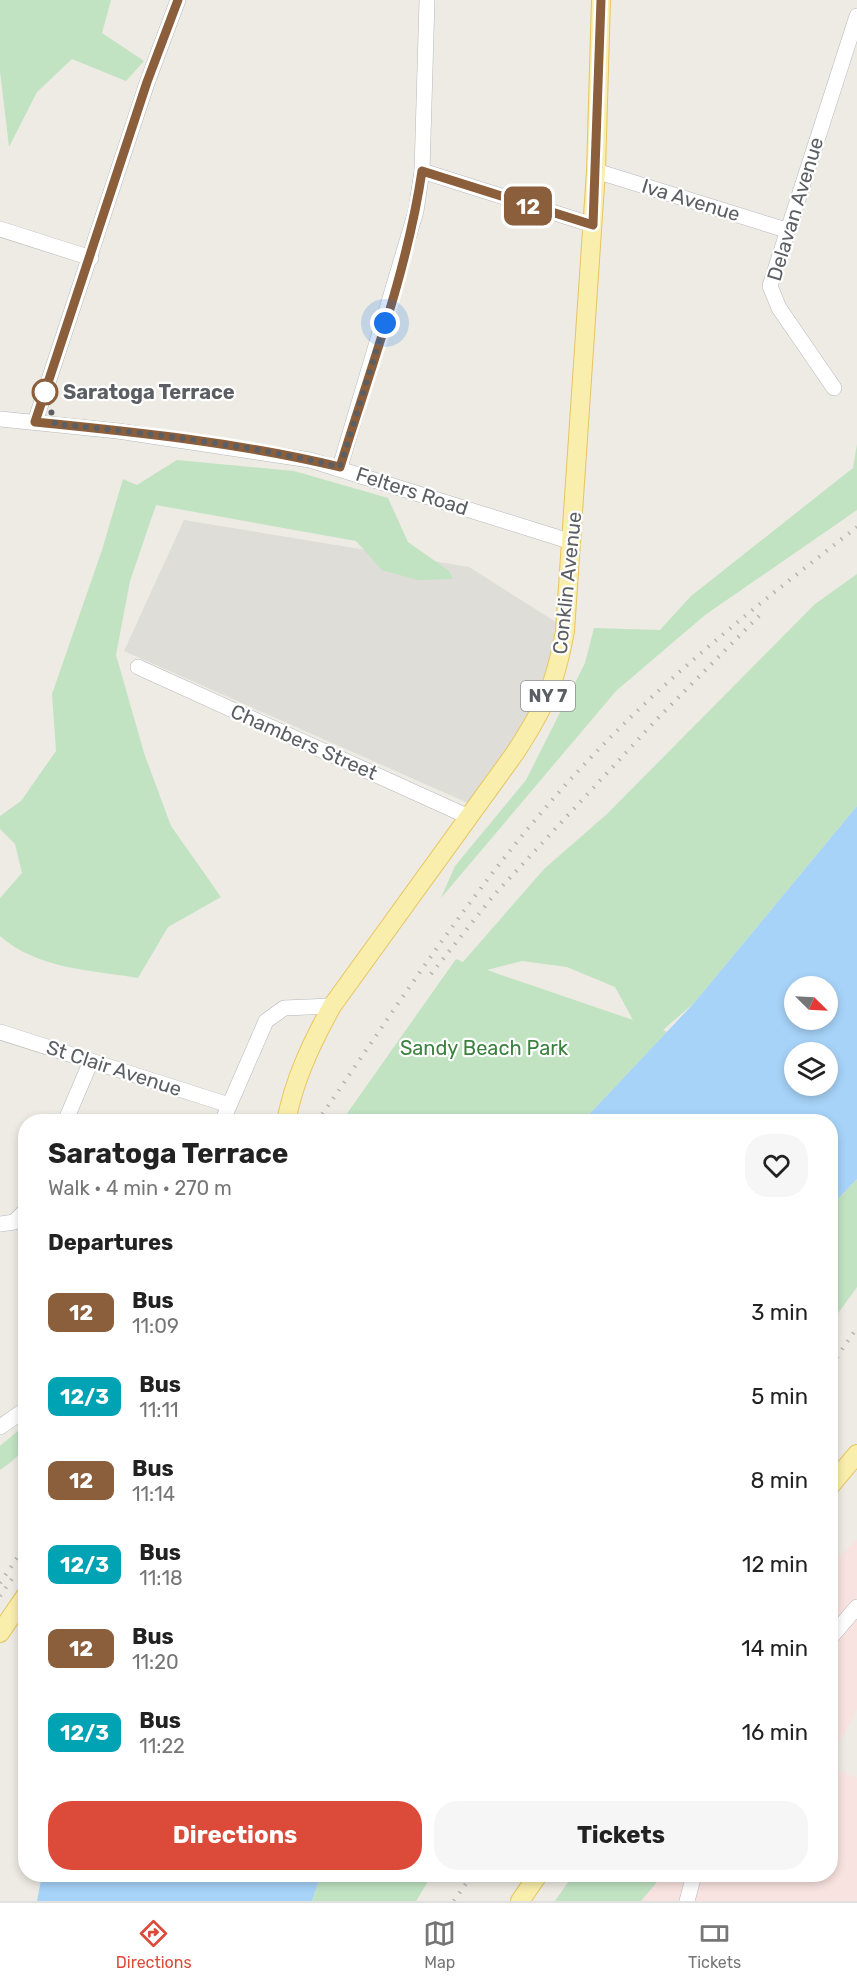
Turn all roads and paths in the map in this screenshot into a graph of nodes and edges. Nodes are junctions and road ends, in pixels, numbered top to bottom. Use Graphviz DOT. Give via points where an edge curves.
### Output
graph roads {
  1 [pos="178,0"];
  2 [pos="427,0"];
  3 [pos="602,0"];
  4 [pos="857,16"];
  5 [pos="422,171"];
  6 [pos="596,171"];
  7 [pos="593,225"];
  8 [pos="0,229"];
  9 [pos="786,230"];
  10 [pos="91,258"];
  11 [pos="834,388"];
  12 [pos="0,419"];
  13 [pos="35,422"];
  14 [pos="340,467"];
  15 [pos="572,542"];
  16 [pos="138,667"];
  17 [pos="469,817"];
  18 [pos="332,1006"];
  19 [pos="0,1032"];
  20 [pos="91,1061"];
  21 [pos="229,1105"];
  22 [pos="68,1114"];
  23 [pos="225,1114"];
  24 [pos="288,1114"];
  25 [pos="18,1218"];
  26 [pos="0,1224"];
  27 [pos="18,1415"];
  28 [pos="0,1427"];
  29 [pos="854,1463"];
  30 [pos="838,1478"];
  31 [pos="18,1607"];
  32 [pos="857,1607"];
  33 [pos="838,1629"];
  34 [pos="0,1633"];
  35 [pos="533,1882"];
  36 [pos="692,1882"];
  37 [pos="520,1901"];
  38 [pos="687,1901"];
  1 -- 10 [label="street" via="147,82"];
  2 -- 5 [label="street"];
  3 -- 6 [label="main road, Conklin Avenue / NY 7"];
  4 -- 9 [label="street, Delavan Avenue"];
  5 -- 7 [label="street"];
  5 -- 14 [label="street" via="416,212 397,282"];
  6 -- 7 [label="main road, Conklin Avenue / NY 7"];
  6 -- 9 [label="street, Iva Avenue"];
  7 -- 15 [label="main road, Conklin Avenue / NY 7"];
  8 -- 10 [label="street"];
  9 -- 11 [label="street, Delavan Avenue" via="770,286 779,308"];
  10 -- 13 [label="street"];
  12 -- 13 [label="street, Felters Road"];
  13 -- 14 [label="street, Felters Road" via="127,432"];
  14 -- 15 [label="street, Felters Road"];
  15 -- 17 [label="main road, Conklin Avenue / NY 7" via="565,631 552,689 515,753"];
  16 -- 17 [label="street, Chambers Street"];
  17 -- 18 [label="main road, Conklin Avenue / NY 7"];
  18 -- 21 [label="street" via="284,1008 266,1021"];
  18 -- 24 [label="main road, Conklin Avenue / NY 7" via="307,1051"];
  19 -- 20 [label="street, St Clair Avenue"];
  20 -- 21 [label="street, St Clair Avenue"];
  20 -- 22 [label="street"];
  21 -- 23 [label="street"];
  25 -- 26 [label="street"];
  27 -- 28 [label="street"];
  29 -- 30 [label="main road"];
  31 -- 34 [label="main road"];
  32 -- 33 [label="street"];
  35 -- 37 [label="main road"];
  36 -- 38 [label="street"];
}
